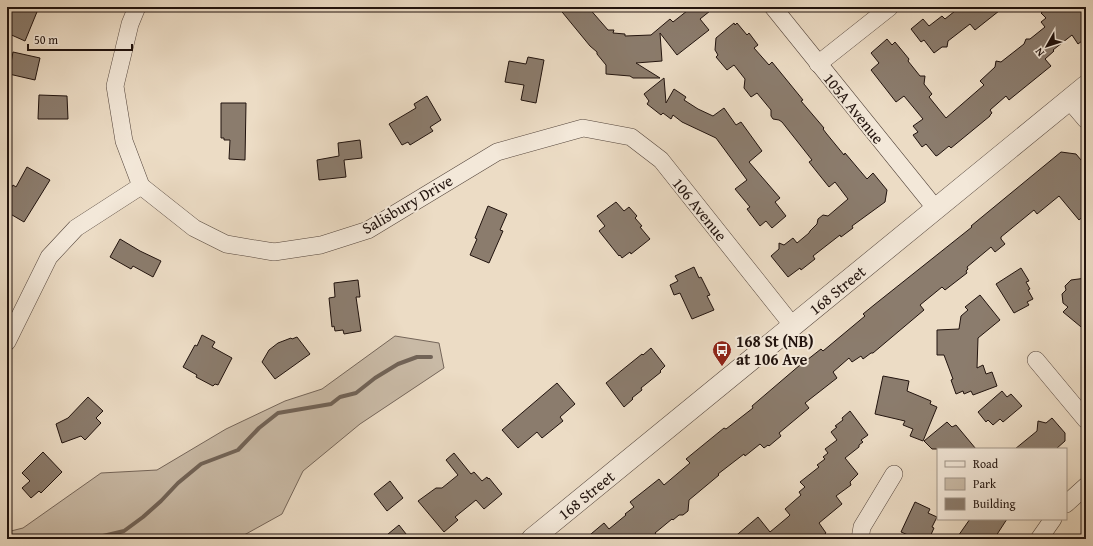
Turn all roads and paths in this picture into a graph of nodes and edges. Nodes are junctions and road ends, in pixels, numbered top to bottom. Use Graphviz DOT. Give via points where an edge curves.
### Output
graph roads {
  1 [pos="138,7"];
  2 [pos="773,7"];
  3 [pos="890,7"];
  4 [pos="818,64"];
  5 [pos="1086,86"];
  6 [pos="1069,100"];
  7 [pos="1086,120"];
  8 [pos="583,128"];
  9 [pos="141,186"];
  10 [pos="936,209"];
  11 [pos="793,326"];
  12 [pos="7,342"];
  13 [pos="1036,360"];
  14 [pos="1086,420"];
  15 [pos="894,474"];
  16 [pos="1086,486"];
  17 [pos="1067,503"];
  18 [pos="1052,520"];
  19 [pos="532,539"];
  20 [pos="860,539"];
  21 [pos="1039,539"];
  1 -- 9 [label="street" via="130,24 116,86 124,141"];
  2 -- 4 [label="street, 105A Avenue"];
  3 -- 4 [label="street"];
  4 -- 10 [label="street, 105A Avenue"];
  5 -- 6 [label="street, 168 Street"];
  6 -- 7 [label="street"];
  6 -- 10 [label="street, 168 Street"];
  8 -- 9 [label="street, Salisbury Drive" via="497,152 368,230 321,245 274,252 226,244 194,228"];
  8 -- 11 [label="street, 106 Avenue" via="631,137 661,160"];
  9 -- 12 [label="street" via="76,228 49,257"];
  10 -- 11 [label="street, 168 Street"];
  11 -- 19 [label="street, 168 Street"];
  13 -- 14 [label="street"];
  15 -- 20 [label="street" via="862,527"];
  16 -- 17 [label="street"];
  18 -- 21 [label="street"];
}
